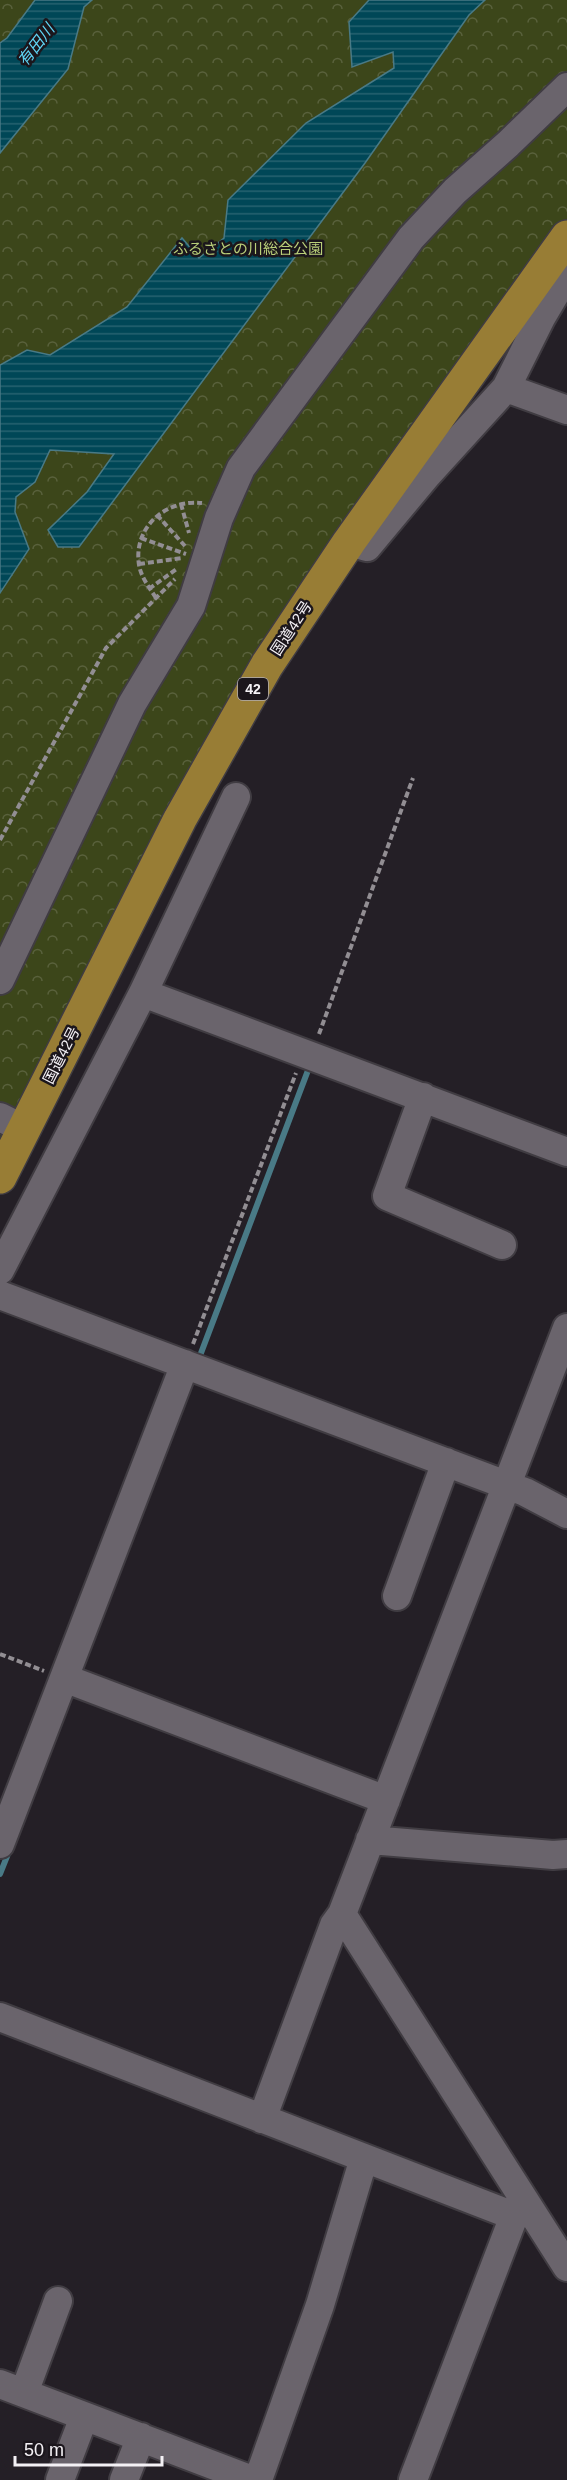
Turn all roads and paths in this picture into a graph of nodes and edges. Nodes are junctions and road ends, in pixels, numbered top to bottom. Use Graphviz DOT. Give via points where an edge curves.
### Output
graph roads {
  1 [pos="567,87"];
  2 [pos="567,237"];
  3 [pos="567,274"];
  4 [pos="506,388"];
  5 [pos="567,410"];
  6 [pos="181,504"];
  7 [pos="223,509"];
  8 [pos="158,515"];
  9 [pos="141,538"];
  10 [pos="349,542"];
  11 [pos="198,549"];
  12 [pos="139,564"];
  13 [pos="150,589"];
  14 [pos="156,598"];
  15 [pos="413,778"];
  16 [pos="236,797"];
  17 [pos="0,840"];
  18 [pos="0,980"];
  19 [pos="143,993"];
  20 [pos="307,1053"];
  21 [pos="423,1097"];
  22 [pos="10,1122"];
  23 [pos="567,1152"];
  24 [pos="0,1177"];
  25 [pos="502,1245"];
  26 [pos="0,1270"];
  27 [pos="0,1295"];
  28 [pos="567,1328"];
  29 [pos="185,1364"];
  30 [pos="446,1462"];
  31 [pos="506,1485"];
  32 [pos="567,1514"];
  33 [pos="397,1596"];
  34 [pos="0,1654"];
  35 [pos="64,1678"];
  36 [pos="386,1800"];
  37 [pos="370,1840"];
  38 [pos="0,1844"];
  39 [pos="567,1854"];
  40 [pos="342,1914"];
  41 [pos="0,2017"];
  42 [pos="262,2119"];
  43 [pos="364,2158"];
  44 [pos="522,2214"];
  45 [pos="567,2267"];
  46 [pos="58,2301"];
  47 [pos="12,2389"];
  48 [pos="84,2417"];
  49 [pos="141,2437"];
  50 [pos="60,2480"];
  51 [pos="124,2480"];
  52 [pos="252,2480"];
  53 [pos="258,2480"];
  54 [pos="412,2480"];
  1 -- 7 [label="street" via="439,206 411,238 253,449"];
  2 -- 10 [label="highway, 国道42号 / 42"];
  3 -- 4 [label="street"];
  4 -- 5 [label="street"];
  4 -- 10 [label="street" via="367,547"];
  6 -- 7 [label="path" via="200,502"];
  6 -- 8 [label="path"];
  6 -- 11 [label="path"];
  7 -- 11 [label="street"];
  8 -- 9 [label="path"];
  8 -- 11 [label="path"];
  9 -- 11 [label="path"];
  9 -- 12 [label="path"];
  10 -- 22 [label="highway, 国道42号 / 42" via="267,665"];
  11 -- 12 [label="path"];
  11 -- 13 [label="path"];
  11 -- 14 [label="path"];
  11 -- 18 [label="street" via="191,606 132,704"];
  12 -- 13 [label="path"];
  13 -- 14 [label="path"];
  14 -- 17 [label="path" via="106,648"];
  15 -- 20 [label="path"];
  16 -- 19 [label="street"];
  19 -- 20 [label="street"];
  19 -- 26 [label="street"];
  20 -- 21 [label="street"];
  20 -- 29 [label="path"];
  21 -- 23 [label="street"];
  21 -- 25 [label="street" via="387,1196"];
  22 -- 24 [label="highway, 国道42号 / 42"];
  27 -- 29 [label="street"];
  28 -- 31 [label="street"];
  29 -- 30 [label="street"];
  29 -- 35 [label="street"];
  30 -- 31 [label="street"];
  30 -- 33 [label="street"];
  31 -- 32 [label="street"];
  31 -- 36 [label="street"];
  34 -- 35 [label="path"];
  35 -- 36 [label="street"];
  35 -- 38 [label="street"];
  36 -- 37 [label="street"];
  37 -- 39 [label="street"];
  37 -- 40 [label="street"];
  40 -- 42 [label="street" via="334,1925"];
  40 -- 44 [label="street"];
  41 -- 42 [label="street"];
  42 -- 43 [label="street"];
  43 -- 44 [label="street"];
  43 -- 53 [label="street" via="320,2305"];
  44 -- 45 [label="street"];
  44 -- 54 [label="street"];
  46 -- 47 [label="street"];
  47 -- 48 [label="street"];
  48 -- 49 [label="street"];
  48 -- 50 [label="street"];
  49 -- 51 [label="street"];
  49 -- 52 [label="street"];
}
